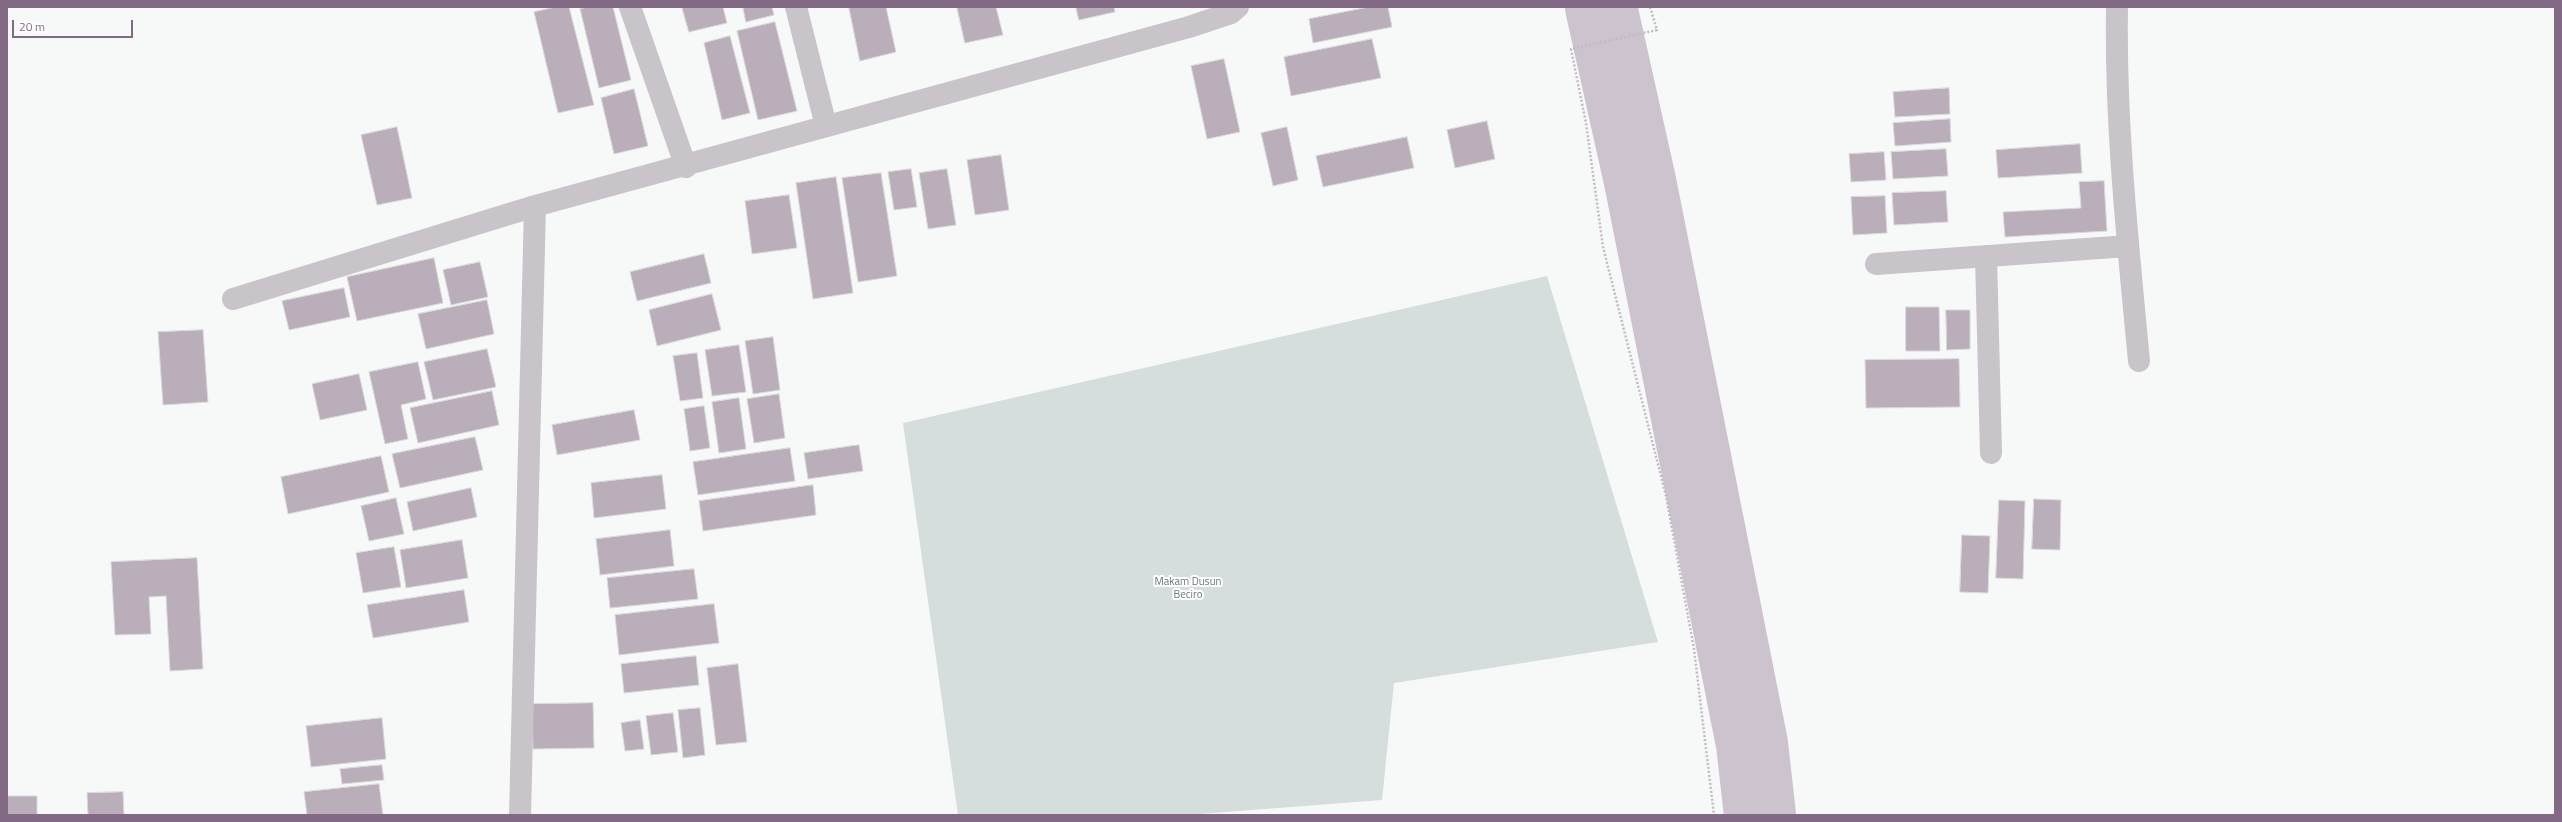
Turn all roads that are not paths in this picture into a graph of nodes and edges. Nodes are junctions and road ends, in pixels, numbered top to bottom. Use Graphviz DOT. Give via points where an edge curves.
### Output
graph roads {
  1 [pos="630,7"];
  2 [pos="796,7"];
  3 [pos="1238,7"];
  4 [pos="2117,7"];
  5 [pos="826,126"];
  6 [pos="686,167"];
  7 [pos="535,206"];
  8 [pos="2128,246"];
  9 [pos="1986,256"];
  10 [pos="1876,264"];
  11 [pos="233,299"];
  12 [pos="2139,361"];
  13 [pos="1991,453"];
  14 [pos="520,815"];
  1 -- 6 [label="street"];
  2 -- 5 [label="street"];
  3 -- 5 [label="street" via="1231,13 1189,27"];
  4 -- 8 [label="street" via="2116,65"];
  5 -- 6 [label="street"];
  6 -- 7 [label="street"];
  7 -- 11 [label="street"];
  7 -- 14 [label="street"];
  8 -- 9 [label="street"];
  8 -- 12 [label="street"];
  9 -- 10 [label="street"];
  9 -- 13 [label="street"];
}
